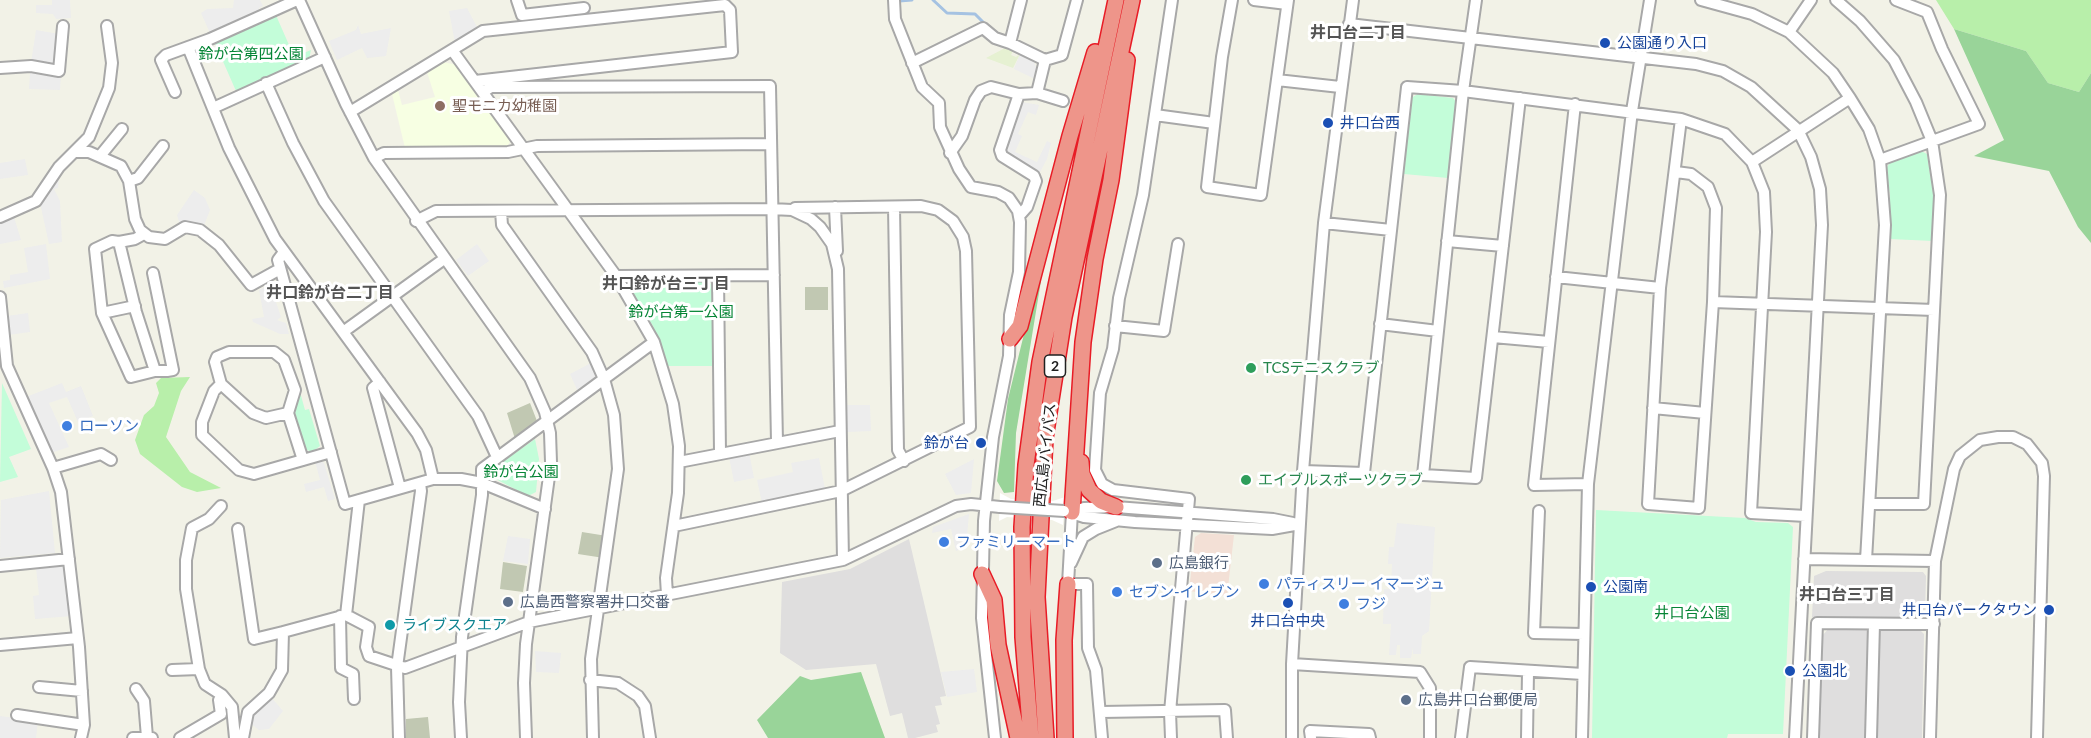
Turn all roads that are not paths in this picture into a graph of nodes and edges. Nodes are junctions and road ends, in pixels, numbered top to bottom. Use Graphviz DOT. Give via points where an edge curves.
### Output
graph roads {
  1 [pos="298,0"];
  2 [pos="517,0"];
  3 [pos="894,0"];
  4 [pos="1019,0"];
  5 [pos="1077,0"];
  6 [pos="1115,0"];
  7 [pos="1133,0"];
  8 [pos="1172,0"];
  9 [pos="1232,0"];
  10 [pos="1254,0"];
  11 [pos="1353,0"];
  12 [pos="1476,0"];
  13 [pos="1650,0"];
  14 [pos="1706,0"];
  15 [pos="1811,0"];
  16 [pos="1836,0"];
  17 [pos="1896,0"];
  18 [pos="1287,2"];
  19 [pos="584,8"];
  20 [pos="1349,24"];
  21 [pos="63,26"];
  22 [pos="107,26"];
  23 [pos="1789,32"];
  24 [pos="1470,37"];
  25 [pos="1010,43"];
  26 [pos="188,47"];
  27 [pos="452,50"];
  28 [pos="325,57"];
  29 [pos="1640,57"];
  30 [pos="1045,60"];
  31 [pos="912,63"];
  32 [pos="0,68"];
  33 [pos="1277,80"];
  34 [pos="475,81"];
  35 [pos="266,83"];
  36 [pos="1340,87"];
  37 [pos="1463,91"];
  38 [pos="175,92"];
  39 [pos="483,92"];
  40 [pos="1037,93"];
  41 [pos="1018,94"];
  42 [pos="1520,98"];
  43 [pos="1850,98"];
  44 [pos="1063,101"];
  45 [pos="1575,104"];
  46 [pos="213,108"];
  47 [pos="1632,111"];
  48 [pos="350,112"];
  49 [pos="1155,115"];
  50 [pos="1681,119"];
  51 [pos="1214,123"];
  52 [pos="122,129"];
  53 [pos="1798,130"];
  54 [pos="1932,141"];
  55 [pos="771,144"];
  56 [pos="163,146"];
  57 [pos="524,148"];
  58 [pos="74,152"];
  59 [pos="950,153"];
  60 [pos="100,156"];
  61 [pos="374,158"];
  62 [pos="1880,160"];
  63 [pos="1752,162"];
  64 [pos="1676,172"];
  65 [pos="129,181"];
  66 [pos="835,207"];
  67 [pos="894,207"];
  68 [pos="778,209"];
  69 [pos="569,210"];
  70 [pos="501,211"];
  71 [pos="1019,216"];
  72 [pos="0,217"];
  73 [pos="416,221"];
  74 [pos="1324,223"];
  75 [pos="1391,230"];
  76 [pos="144,234"];
  77 [pos="1447,241"];
  78 [pos="119,242"];
  79 [pos="1178,244"];
  80 [pos="1503,246"];
  81 [pos="284,252"];
  82 [pos="444,259"];
  83 [pos="280,269"];
  84 [pos="837,269"];
  85 [pos="153,273"];
  86 [pos="774,275"];
  87 [pos="616,276"];
  88 [pos="717,276"];
  89 [pos="1556,277"];
  90 [pos="1610,282"];
  91 [pos="1660,288"];
  92 [pos="392,296"];
  93 [pos="0,297"];
  94 [pos="1713,302"];
  95 [pos="1762,305"];
  96 [pos="135,306"];
  97 [pos="1818,307"];
  98 [pos="1881,309"];
  99 [pos="1934,310"];
  100 [pos="102,313"];
  101 [pos="1380,324"];
  102 [pos="1116,326"];
  103 [pos="1438,331"];
  104 [pos="343,332"];
  105 [pos="1493,337"];
  106 [pos="1010,339"];
  107 [pos="654,342"];
  108 [pos="1549,342"];
  109 [pos="156,371"];
  110 [pos="604,380"];
  111 [pos="380,382"];
  112 [pos="221,384"];
  113 [pos="1653,408"];
  114 [pos="288,413"];
  115 [pos="1705,413"];
  116 [pos="548,422"];
  117 [pos="1077,429"];
  118 [pos="840,431"];
  119 [pos="777,442"];
  120 [pos="330,452"];
  121 [pos="720,453"];
  122 [pos="497,457"];
  123 [pos="111,460"];
  124 [pos="303,460"];
  125 [pos="904,461"];
  126 [pos="679,462"];
  127 [pos="53,468"];
  128 [pos="1303,471"];
  129 [pos="433,479"];
  130 [pos="420,483"];
  131 [pos="482,483"];
  132 [pos="1588,484"];
  133 [pos="400,488"];
  134 [pos="842,491"];
  135 [pos="359,500"];
  136 [pos="1870,504"];
  137 [pos="222,506"];
  138 [pos="986,506"];
  139 [pos="545,509"];
  140 [pos="1068,511"];
  141 [pos="1539,511"];
  142 [pos="1116,514"];
  143 [pos="1806,516"];
  144 [pos="1189,519"];
  145 [pos="1300,525"];
  146 [pos="674,526"];
  147 [pos="238,529"];
  148 [pos="69,559"];
  149 [pos="1804,559"];
  150 [pos="843,560"];
  151 [pos="1866,560"];
  152 [pos="1935,561"];
  153 [pos="0,566"];
  154 [pos="982,574"];
  155 [pos="1068,577"];
  156 [pos="667,595"];
  157 [pos="598,609"];
  158 [pos="343,615"];
  159 [pos="529,622"];
  160 [pos="1874,624"];
  161 [pos="1934,624"];
  162 [pos="283,632"];
  163 [pos="1584,634"];
  164 [pos="78,638"];
  165 [pos="0,645"];
  166 [pos="461,645"];
  167 [pos="1292,664"];
  168 [pos="397,667"];
  169 [pos="198,669"];
  170 [pos="172,670"];
  171 [pos="1528,672"];
  172 [pos="1582,674"];
  173 [pos="590,680"];
  174 [pos="39,687"];
  175 [pos="136,689"];
  176 [pos="82,691"];
  177 [pos="222,694"];
  178 [pos="354,699"];
  179 [pos="1170,711"];
  180 [pos="1101,712"];
  181 [pos="17,716"];
  182 [pos="84,725"];
  183 [pos="201,733"];
  184 [pos="149,737"];
  185 [pos="81,738"];
  186 [pos="133,738"];
  187 [pos="180,738"];
  188 [pos="235,738"];
  189 [pos="243,738"];
  190 [pos="399,738"];
  191 [pos="461,738"];
  192 [pos="526,738"];
  193 [pos="593,738"];
  194 [pos="650,738"];
  195 [pos="995,738"];
  196 [pos="1018,738"];
  197 [pos="1031,738"];
  198 [pos="1046,738"];
  199 [pos="1065,738"];
  200 [pos="1102,738"];
  201 [pos="1171,738"];
  202 [pos="1227,738"];
  203 [pos="1292,738"];
  204 [pos="1311,738"];
  205 [pos="1370,738"];
  206 [pos="1430,738"];
  207 [pos="1461,738"];
  208 [pos="1527,738"];
  209 [pos="1582,738"];
  210 [pos="1795,738"];
  211 [pos="1813,738"];
  212 [pos="1871,738"];
  213 [pos="1930,738"];
  214 [pos="2037,738"];
  1 -- 26 [label="street"];
  1 -- 28 [label="street"];
  2 -- 19 [label="street" via="522,15"];
  3 -- 31 [label="street" via="896,20"];
  4 -- 25 [label="street"];
  5 -- 30 [label="street" via="1062,55"];
  6 -- 106 [label="highway" via="1070,136 1020,326"];
  6 -- 197 [label="highway, 西広島バイパス / 2" via="1040,362 1026,465 1023,637"];
  7 -- 117 [label="highway" via="1111,180 1083,342"];
  7 -- 198 [label="highway, 西広島バイパス / 2" via="1066,306 1045,438 1037,597"];
  8 -- 49 [label="street"];
  9 -- 51 [label="street"];
  10 -- 18 [label="street"];
  11 -- 20 [label="street"];
  12 -- 24 [label="street"];
  13 -- 29 [label="street"];
  14 -- 23 [label="street" via="1752,14"];
  15 -- 23 [label="street"];
  16 -- 54 [label="street" via="1894,60"];
  17 -- 54 [label="street" via="1927,12 1979,123"];
  18 -- 33 [label="street"];
  20 -- 24 [label="street"];
  20 -- 36 [label="street"];
  21 -- 32 [label="street" via="59,71 31,66"];
  22 -- 58 [label="street" via="112,63 106,97 90,137"];
  23 -- 43 [label="street" via="1833,73"];
  24 -- 29 [label="street"];
  24 -- 37 [label="street"];
  25 -- 30 [label="street"];
  25 -- 31 [label="street" via="983,28"];
  26 -- 38 [label="street" via="161,60"];
  26 -- 46 [label="street"];
  27 -- 34 [label="street"];
  27 -- 34 [label="street" via="483,31 725,5 730,9 732,52"];
  27 -- 48 [label="street"];
  28 -- 35 [label="street"];
  28 -- 48 [label="street"];
  29 -- 47 [label="street"];
  29 -- 53 [label="street" via="1723,71 1751,87"];
  30 -- 40 [label="street"];
  31 -- 59 [label="street" via="924,90 939,103 940,127"];
  33 -- 36 [label="street"];
  33 -- 51 [label="street" via="1261,195 1207,187"];
  34 -- 39 [label="street"];
  35 -- 46 [label="street"];
  35 -- 92 [label="street" via="324,201"];
  36 -- 74 [label="street"];
  37 -- 42 [label="street"];
  37 -- 75 [label="street" via="1407,87"];
  37 -- 77 [label="street"];
  39 -- 55 [label="street" via="491,87 770,86"];
  39 -- 57 [label="street"];
  40 -- 41 [label="street"];
  40 -- 44 [label="street"];
  41 -- 59 [label="street" via="991,87 981,91 962,136"];
  41 -- 71 [label="street" via="1000,150 1002,156 1036,181 1027,207"];
  42 -- 45 [label="street"];
  42 -- 80 [label="street"];
  43 -- 53 [label="street"];
  43 -- 62 [label="street" via="1869,129"];
  45 -- 47 [label="street"];
  45 -- 89 [label="street"];
  46 -- 81 [label="street" via="245,181"];
  47 -- 50 [label="street"];
  47 -- 90 [label="street"];
  48 -- 61 [label="street"];
  49 -- 51 [label="street"];
  49 -- 102 [label="street"];
  50 -- 63 [label="street" via="1725,134"];
  50 -- 64 [label="street"];
  52 -- 60 [label="street"];
  53 -- 63 [label="street"];
  53 -- 97 [label="street" via="1820,189"];
  54 -- 62 [label="street"];
  54 -- 99 [label="street" via="1940,195"];
  55 -- 57 [label="street"];
  55 -- 68 [label="street"];
  56 -- 65 [label="street" via="138,178"];
  57 -- 61 [label="street" via="507,152 384,153"];
  57 -- 69 [label="street"];
  58 -- 60 [label="street"];
  58 -- 72 [label="street" via="51,176 36,201"];
  59 -- 71 [label="street" via="971,187 1004,195"];
  60 -- 65 [label="street" via="121,166"];
  61 -- 73 [label="street"];
  62 -- 98 [label="street" via="1885,225"];
  63 -- 95 [label="street" via="1764,192 1767,232"];
  64 -- 91 [label="street"];
  64 -- 94 [label="street" via="1691,174 1708,187 1716,208"];
  65 -- 76 [label="street" via="135,219"];
  66 -- 67 [label="street"];
  66 -- 68 [label="street"];
  66 -- 84 [label="street"];
  67 -- 125 [label="street" via="898,450"];
  67 -- 125 [label="street" via="930,207 946,214 959,228 966,251 970,427"];
  68 -- 69 [label="street"];
  68 -- 84 [label="street" via="800,213 820,226 832,244"];
  68 -- 86 [label="street"];
  69 -- 70 [label="street"];
  69 -- 87 [label="street"];
  70 -- 73 [label="street" via="436,211"];
  70 -- 110 [label="street" via="502,225 582,336"];
  71 -- 106 [label="street" via="1020,263 1010,315"];
  73 -- 82 [label="street"];
  74 -- 75 [label="street"];
  74 -- 128 [label="street"];
  75 -- 101 [label="street"];
  76 -- 78 [label="street"];
  76 -- 83 [label="street" via="161,240 182,228 198,229 219,244 251,285"];
  77 -- 80 [label="street"];
  77 -- 103 [label="street"];
  78 -- 96 [label="street"];
  78 -- 100 [label="street" via="95,249"];
  79 -- 102 [label="street" via="1164,330"];
  80 -- 105 [label="street"];
  81 -- 83 [label="street" via="278,260"];
  81 -- 104 [label="street"];
  82 -- 92 [label="street"];
  82 -- 116 [label="street" via="530,378"];
  83 -- 120 [label="street"];
  84 -- 118 [label="street"];
  85 -- 109 [label="street" via="173,370"];
  86 -- 88 [label="street"];
  86 -- 119 [label="street"];
  87 -- 88 [label="street"];
  87 -- 107 [label="street"];
  88 -- 121 [label="street"];
  89 -- 90 [label="street"];
  89 -- 108 [label="street"];
  90 -- 91 [label="street"];
  90 -- 132 [label="street"];
  91 -- 113 [label="street"];
  92 -- 104 [label="street"];
  92 -- 122 [label="street" via="478,416"];
  93 -- 127 [label="street" via="7,366"];
  94 -- 95 [label="street"];
  94 -- 115 [label="street"];
  95 -- 97 [label="street"];
  95 -- 143 [label="street" via="1751,513"];
  96 -- 100 [label="street"];
  96 -- 109 [label="street"];
  97 -- 98 [label="street"];
  97 -- 143 [label="street"];
  98 -- 99 [label="street"];
  98 -- 136 [label="street"];
  99 -- 136 [label="street" via="1924,504"];
  100 -- 109 [label="street" via="131,377"];
  101 -- 103 [label="street"];
  101 -- 128 [label="street" via="1364,473"];
  102 -- 144 [label="street" via="1100,393 1095,470 1102,484 1113,490 1189,499"];
  103 -- 105 [label="street" via="1423,475 1476,478"];
  104 -- 111 [label="street"];
  105 -- 108 [label="street"];
  106 -- 138 [label="street" via="992,443"];
  107 -- 110 [label="street"];
  107 -- 126 [label="street" via="673,404"];
  108 -- 132 [label="street" via="1534,484"];
  110 -- 116 [label="street"];
  110 -- 157 [label="street" via="614,415 618,470"];
  111 -- 129 [label="street" via="421,440"];
  111 -- 133 [label="street" via="373,388"];
  112 -- 114 [label="street" via="259,417"];
  112 -- 114 [label="street" via="215,362 222,353 274,352 284,360 295,390"];
  112 -- 124 [label="street" via="214,391 202,422 202,435 207,441 239,470 249,474"];
  113 -- 115 [label="street"];
  113 -- 115 [label="street" via="1648,504 1699,508"];
  114 -- 124 [label="street"];
  116 -- 122 [label="street"];
  116 -- 139 [label="street" via="551,462"];
  117 -- 140 [label="highway"];
  117 -- 142 [label="highway" via="1085,484"];
  118 -- 119 [label="street"];
  118 -- 134 [label="street"];
  119 -- 121 [label="street"];
  120 -- 124 [label="street"];
  120 -- 135 [label="street" via="345,504"];
  121 -- 126 [label="street"];
  122 -- 131 [label="street" via="482,469"];
  123 -- 127 [label="street" via="102,454"];
  125 -- 134 [label="street"];
  126 -- 146 [label="street"];
  127 -- 148 [label="street" via="61,492"];
  128 -- 145 [label="street"];
  129 -- 130 [label="street"];
  129 -- 131 [label="street"];
  130 -- 133 [label="street"];
  130 -- 168 [label="street"];
  131 -- 139 [label="street"];
  131 -- 166 [label="street"];
  132 -- 163 [label="street"];
  133 -- 135 [label="street"];
  134 -- 146 [label="street"];
  134 -- 150 [label="street"];
  135 -- 158 [label="street"];
  136 -- 151 [label="street"];
  137 -- 169 [label="street" via="192,528 188,542 186,589"];
  138 -- 140 [label="street, bridge"];
  138 -- 150 [label="street" via="953,507"];
  138 -- 154 [label="street"];
  139 -- 159 [label="street"];
  140 -- 142 [label="street" via="1084,508"];
  140 -- 155 [label="street"];
  141 -- 163 [label="street" via="1534,633"];
  142 -- 144 [label="street"];
  142 -- 155 [label="street" via="1083,537"];
  143 -- 149 [label="street"];
  144 -- 145 [label="street" via="1272,529"];
  144 -- 179 [label="street"];
  145 -- 167 [label="street"];
  146 -- 156 [label="street"];
  147 -- 162 [label="street" via="254,639"];
  148 -- 153 [label="street"];
  148 -- 164 [label="street"];
  149 -- 151 [label="street"];
  149 -- 210 [label="street"];
  150 -- 156 [label="street"];
  151 -- 152 [label="street"];
  152 -- 161 [label="street"];
  152 -- 214 [label="street" via="1960,456 1980,440 2013,437 2027,444 2042,463 2044,476"];
  154 -- 195 [label="street" via="983,632"];
  154 -- 196 [label="highway" via="994,600 998,645"];
  155 -- 180 [label="street" via="1086,584 1088,648 1096,670"];
  155 -- 199 [label="highway"];
  156 -- 157 [label="street"];
  157 -- 159 [label="street"];
  157 -- 173 [label="street"];
  158 -- 162 [label="street"];
  158 -- 168 [label="street" via="369,627 369,656"];
  158 -- 178 [label="street" via="341,668 353,674"];
  159 -- 166 [label="street"];
  159 -- 192 [label="street" via="524,683"];
  160 -- 161 [label="street"];
  160 -- 211 [label="street" via="1817,623"];
  160 -- 212 [label="street"];
  161 -- 213 [label="street"];
  162 -- 189 [label="street" via="282,670 268,693 248,712"];
  163 -- 172 [label="street"];
  164 -- 165 [label="street"];
  164 -- 176 [label="street"];
  166 -- 168 [label="street" via="405,668"];
  166 -- 191 [label="street"];
  167 -- 203 [label="street"];
  167 -- 206 [label="street" via="1420,672 1430,688"];
  168 -- 190 [label="street"];
  169 -- 170 [label="street"];
  169 -- 177 [label="street" via="207,687"];
  171 -- 172 [label="street"];
  171 -- 207 [label="street" via="1470,667"];
  171 -- 208 [label="street"];
  172 -- 209 [label="street"];
  173 -- 193 [label="street"];
  173 -- 194 [label="street" via="618,683 638,696 645,706"];
  174 -- 176 [label="street"];
  175 -- 184 [label="street" via="144,701"];
  176 -- 182 [label="street"];
  177 -- 183 [label="street" via="221,714"];
  177 -- 188 [label="street" via="234,712"];
  179 -- 180 [label="street"];
  179 -- 201 [label="street"];
  179 -- 202 [label="street" via="1225,710"];
  180 -- 200 [label="street"];
  181 -- 182 [label="street"];
  182 -- 185 [label="street"];
  183 -- 187 [label="street"];
  184 -- 186 [label="street"];
  204 -- 205 [label="street" via="1310,731 1369,734"];
}
